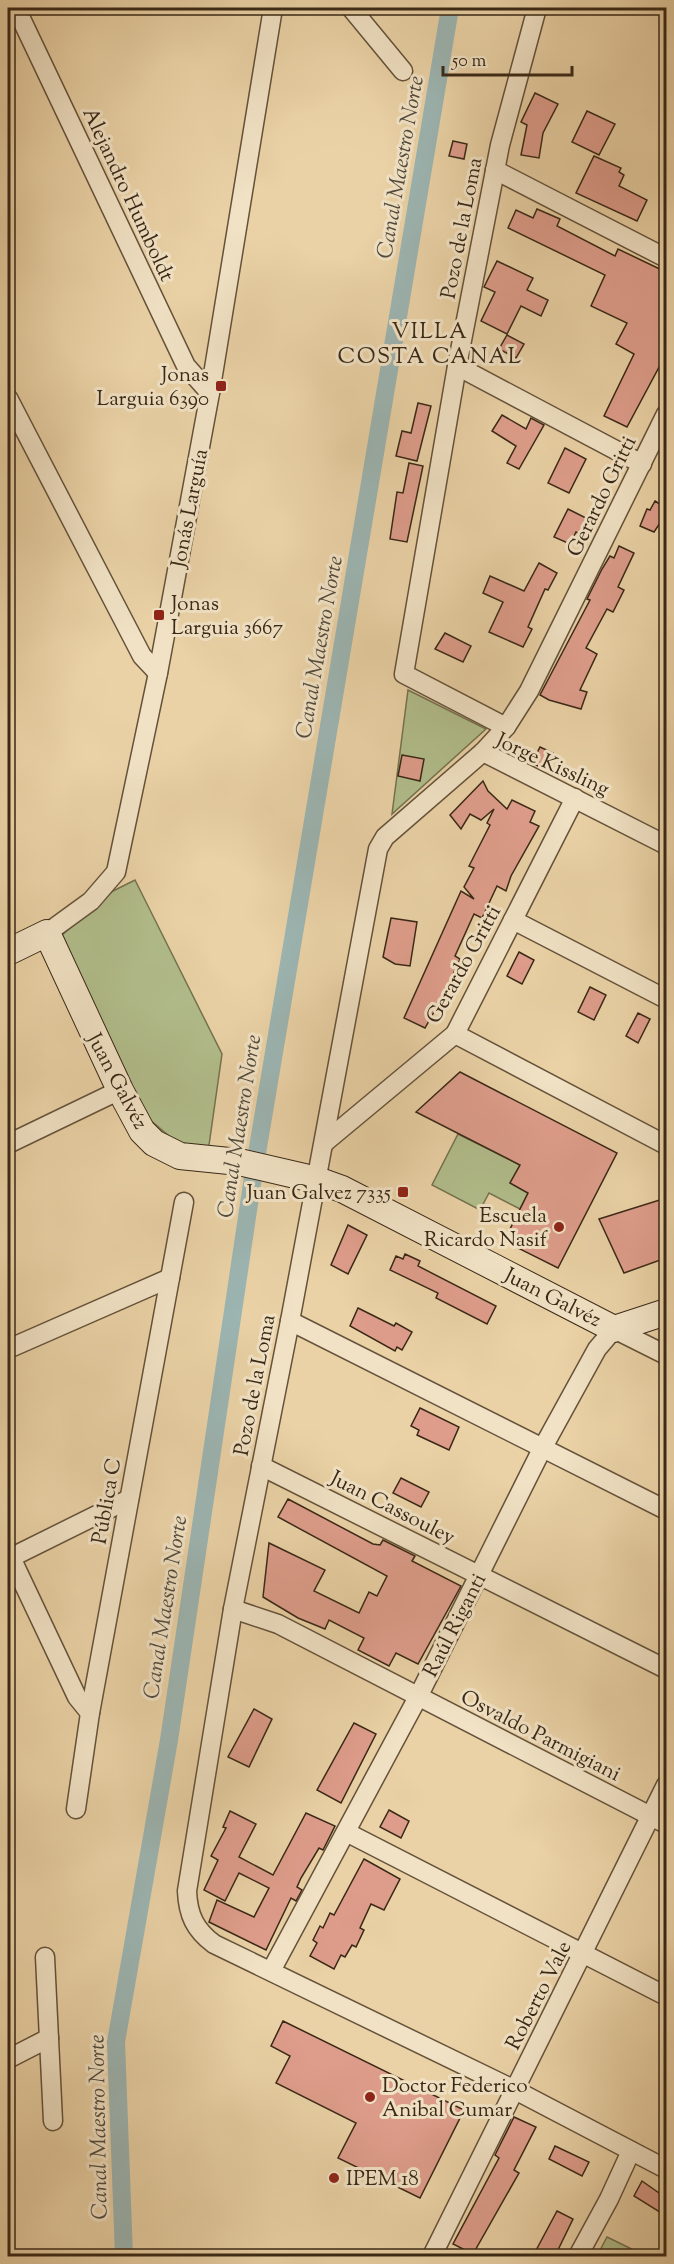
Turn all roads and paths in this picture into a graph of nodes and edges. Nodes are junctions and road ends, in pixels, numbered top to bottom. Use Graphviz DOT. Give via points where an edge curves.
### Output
graph roads {
  1 [pos="16,8"];
  2 [pos="273,8"];
  3 [pos="351,8"];
  4 [pos="537,8"];
  5 [pos="403,71"];
  6 [pos="495,170"];
  7 [pos="666,258"];
  8 [pos="457,366"];
  9 [pos="210,393"];
  10 [pos="8,398"];
  11 [pos="666,414"];
  12 [pos="642,464"];
  13 [pos="158,673"];
  14 [pos="506,727"];
  15 [pos="483,752"];
  16 [pos="575,798"];
  17 [pos="666,845"];
  18 [pos="378,849"];
  19 [pos="513,920"];
  20 [pos="47,933"];
  21 [pos="8,952"];
  22 [pos="666,999"];
  23 [pos="454,1034"];
  24 [pos="120,1090"];
  25 [pos="324,1143"];
  26 [pos="8,1144"];
  27 [pos="666,1145"];
  28 [pos="317,1180"];
  29 [pos="184,1202"];
  30 [pos="170,1278"];
  31 [pos="666,1312"];
  32 [pos="290,1321"];
  33 [pos="614,1329"];
  34 [pos="8,1349"];
  35 [pos="666,1355"];
  36 [pos="542,1449"];
  37 [pos="261,1466"];
  38 [pos="129,1499"];
  39 [pos="666,1510"];
  40 [pos="8,1556"];
  41 [pos="479,1575"];
  42 [pos="233,1610"];
  43 [pos="666,1669"];
  44 [pos="418,1697"];
  45 [pos="90,1713"];
  46 [pos="666,1785"];
  47 [pos="76,1809"];
  48 [pos="658,1820"];
  49 [pos="346,1832"];
  50 [pos="584,1954"];
  51 [pos="45,1957"];
  52 [pos="271,1971"];
  53 [pos="666,1996"];
  54 [pos="49,2038"];
  55 [pos="8,2059"];
  56 [pos="515,2090"];
  57 [pos="53,2121"];
  58 [pos="631,2151"];
  59 [pos="666,2169"];
  60 [pos="432,2256"];
  61 [pos="578,2256"];
  1 -- 9 [label="street, Alejandro Humboldt" via="186,366"];
  2 -- 9 [label="street, Jonás Larguía"];
  3 -- 5 [label="street"];
  4 -- 6 [label="street, Pozo de la Loma"];
  6 -- 7 [label="street"];
  6 -- 8 [label="street, Pozo de la Loma"];
  8 -- 12 [label="street"];
  8 -- 14 [label="street, Pozo de la Loma" via="404,674"];
  9 -- 13 [label="street, Jonás Larguía"];
  10 -- 13 [label="street" via="142,656"];
  11 -- 12 [label="street, Gerardo Gritti"];
  12 -- 14 [label="street, Gerardo Gritti" via="529,691"];
  13 -- 20 [label="street, Jonás Larguía" via="116,872 91,901"];
  14 -- 15 [label="street, Gerardo Gritti"];
  15 -- 16 [label="street, Jorge Kissling"];
  15 -- 18 [label="street, Jorge Kissling" via="385,837"];
  16 -- 17 [label="street, Jorge Kissling"];
  16 -- 19 [label="street, Gerardo Gritti"];
  18 -- 25 [label="street, Pozo de la Loma"];
  19 -- 22 [label="street"];
  19 -- 23 [label="street, Gerardo Gritti"];
  20 -- 21 [label="main road, Jonás Larguía"];
  20 -- 24 [label="main road, Juan Galvéz"];
  23 -- 25 [label="street, Gerardo Gritti"];
  23 -- 27 [label="street"];
  24 -- 26 [label="street"];
  24 -- 28 [label="main road, Juan Galvéz" via="142,1131 166,1151"];
  25 -- 28 [label="street, Pozo de la Loma"];
  28 -- 32 [label="street, Pozo de la Loma"];
  28 -- 33 [label="main road, Juan Galvéz" via="342,1189"];
  29 -- 30 [label="street, Pública C"];
  30 -- 34 [label="street"];
  30 -- 38 [label="street, Pública C"];
  31 -- 33 [label="main road"];
  32 -- 36 [label="street"];
  32 -- 37 [label="street, Pozo de la Loma"];
  33 -- 35 [label="street, Juan Galvéz"];
  33 -- 36 [label="street, Raúl Riganti" via="597,1349"];
  36 -- 39 [label="street"];
  36 -- 41 [label="street, Raúl Riganti"];
  37 -- 41 [label="street, Juan Cassouley"];
  37 -- 42 [label="street, Pozo de la Loma"];
  38 -- 40 [label="street"];
  38 -- 45 [label="street, Pública C"];
  40 -- 45 [label="street" via="77,1697"];
  41 -- 43 [label="street, Juan Cassouley"];
  41 -- 44 [label="street, Raúl Riganti"];
  42 -- 44 [label="street, Osvaldo Parmigiani" via="278,1624"];
  42 -- 52 [label="street, Pozo de la Loma" via="187,1892 188,1909 198,1929 214,1944"];
  44 -- 48 [label="street, Osvaldo Parmigiani"];
  44 -- 49 [label="street, Raúl Riganti"];
  45 -- 47 [label="street, Pública C"];
  46 -- 48 [label="street, Roberto Vale"];
  48 -- 50 [label="street, Roberto Vale"];
  49 -- 50 [label="street"];
  49 -- 52 [label="street, Raúl Riganti"];
  50 -- 53 [label="street"];
  50 -- 56 [label="street, Roberto Vale"];
  51 -- 54 [label="street"];
  52 -- 56 [label="street"];
  54 -- 55 [label="street"];
  54 -- 57 [label="street"];
  56 -- 58 [label="street"];
  56 -- 60 [label="street, Roberto Vale"];
  58 -- 59 [label="street"];
  58 -- 61 [label="street"];
}
